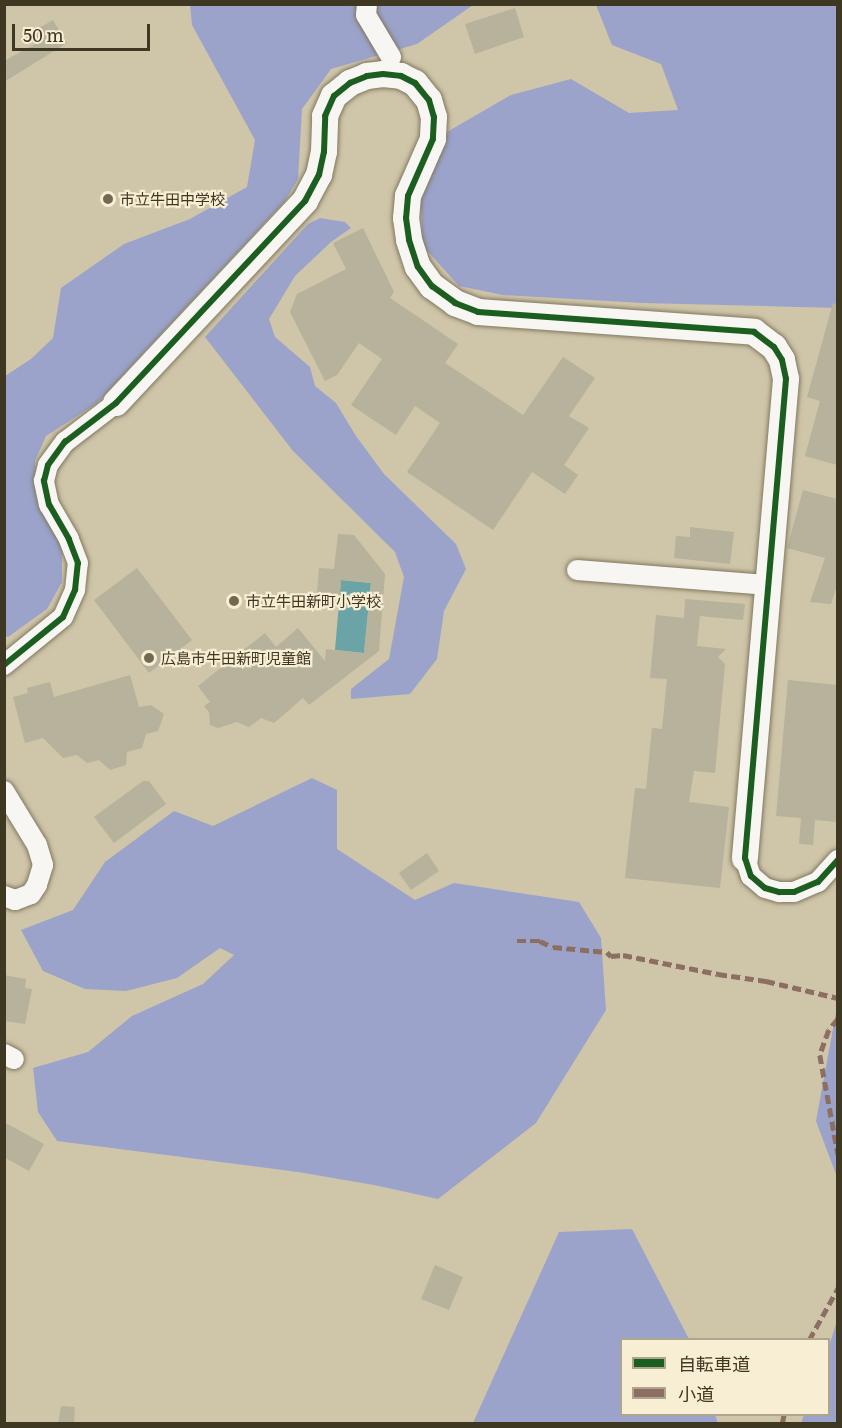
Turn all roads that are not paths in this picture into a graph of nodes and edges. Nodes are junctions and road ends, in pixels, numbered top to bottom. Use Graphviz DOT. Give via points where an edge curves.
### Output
graph roads {
  1 [pos="367,4"];
  2 [pos="391,57"];
  3 [pos="116,403"];
  4 [pos="577,570"];
  5 [pos="768,585"];
  6 [pos="4,665"];
  7 [pos="4,791"];
  8 [pos="745,858"];
  9 [pos="837,860"];
  10 [pos="4,896"];
  1 -- 2 [label="street" via="366,15"];
  3 -- 5 [label="street" via="305,201 319,175 325,116 334,96 367,76 401,76 415,83 429,100 434,117 433,139 408,196 409,240 418,267 432,286 455,303 478,312 754,332 774,347 786,379"];
  3 -- 6 [label="street" via="65,442 48,465 45,481 49,505 78,562 75,590 63,617"];
  4 -- 5 [label="street"];
  5 -- 8 [label="street"];
  7 -- 10 [label="street" via="38,845 43,865 31,894 15,900"];
  8 -- 9 [label="street" via="751,876 765,888 780,892 794,892 818,882"];
}
